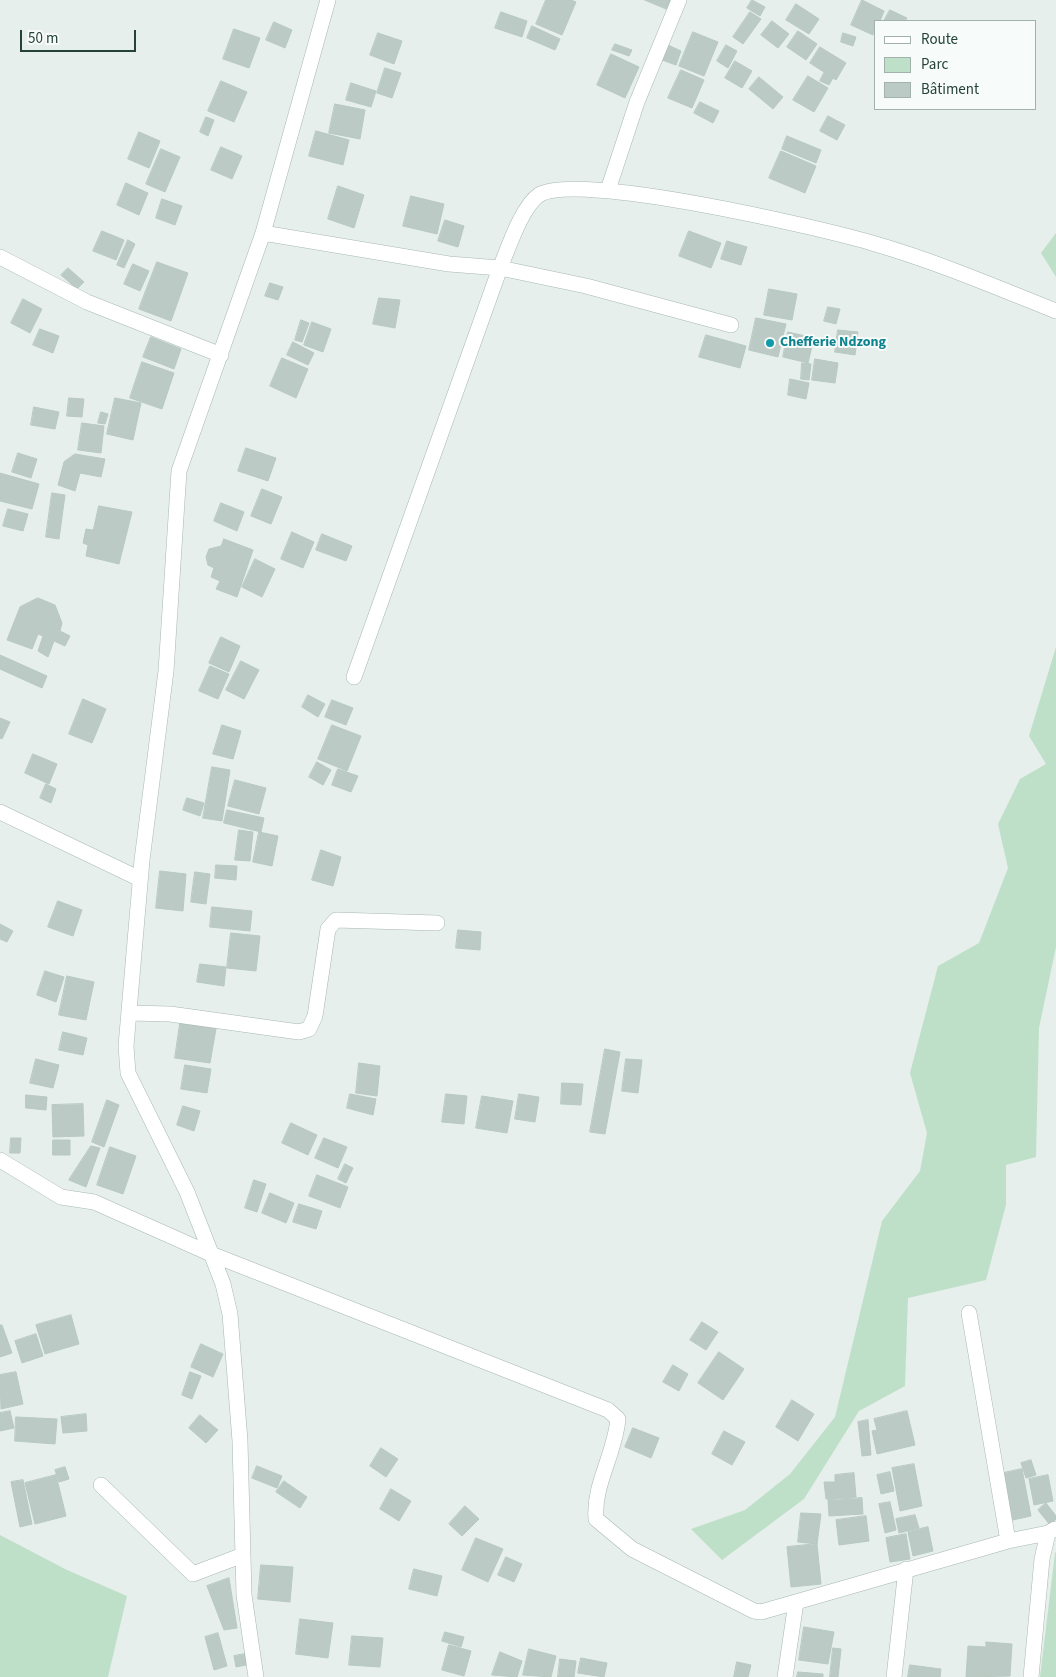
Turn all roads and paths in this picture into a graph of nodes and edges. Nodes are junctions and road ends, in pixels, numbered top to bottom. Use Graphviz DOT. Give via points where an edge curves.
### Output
graph roads {
  1 [pos="328,0"];
  2 [pos="679,0"];
  3 [pos="608,190"];
  4 [pos="263,233"];
  5 [pos="0,257"];
  6 [pos="500,268"];
  7 [pos="1056,311"];
  8 [pos="731,325"];
  9 [pos="221,356"];
  10 [pos="354,677"];
  11 [pos="0,812"];
  12 [pos="140,879"];
  13 [pos="437,922"];
  14 [pos="129,1013"];
  15 [pos="0,1160"];
  16 [pos="211,1254"];
  17 [pos="969,1313"];
  18 [pos="100,1485"];
  19 [pos="1052,1531"];
  20 [pos="1008,1541"];
  21 [pos="243,1555"];
  22 [pos="906,1569"];
  23 [pos="796,1602"];
  24 [pos="256,1677"];
  25 [pos="785,1677"];
  26 [pos="894,1677"];
  27 [pos="1031,1677"];
  1 -- 4 [label="street"];
  2 -- 3 [label="street" via="637,102"];
  3 -- 6 [label="street" via="540,194 525,212"];
  3 -- 7 [label="street" via="827,231 873,243"];
  4 -- 6 [label="street" via="448,264"];
  4 -- 9 [label="street"];
  5 -- 9 [label="street" via="87,302"];
  6 -- 8 [label="street" via="586,286"];
  6 -- 10 [label="street"];
  9 -- 12 [label="street" via="179,471 166,671"];
  11 -- 12 [label="street"];
  12 -- 14 [label="street"];
  13 -- 14 [label="street" via="336,920 328,929 315,1016 310,1029 299,1032 179,1015"];
  14 -- 16 [label="street" via="128,1073 187,1192"];
  15 -- 16 [label="street" via="61,1197 94,1202"];
  16 -- 21 [label="street" via="230,1314 240,1441"];
  16 -- 23 [label="street" via="608,1410 618,1420 594,1504 596,1519 632,1549 754,1611"];
  17 -- 20 [label="street"];
  18 -- 21 [label="street" via="193,1574"];
  19 -- 20 [label="street"];
  19 -- 27 [label="street" via="1042,1559"];
  20 -- 22 [label="street"];
  21 -- 24 [label="street" via="244,1595"];
  22 -- 23 [label="street"];
  22 -- 26 [label="street"];
  23 -- 25 [label="street"];
}
